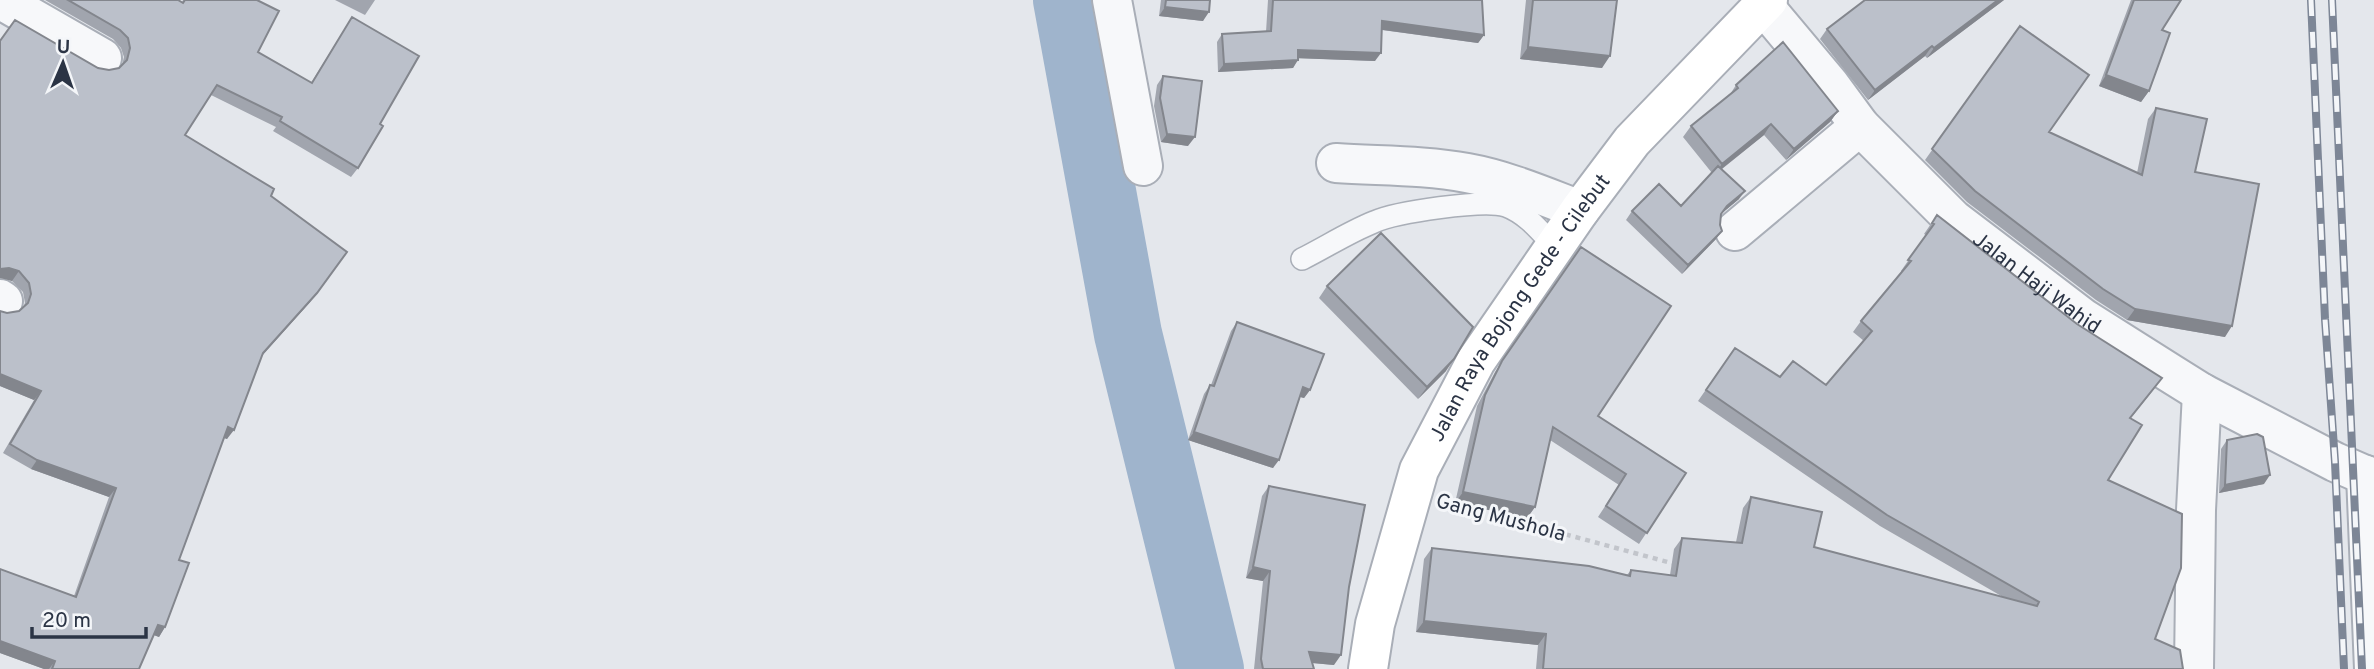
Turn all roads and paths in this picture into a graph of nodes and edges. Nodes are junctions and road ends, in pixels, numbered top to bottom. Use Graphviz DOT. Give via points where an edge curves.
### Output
graph roads {
  1 [pos="1,0"];
  2 [pos="1112,0"];
  3 [pos="1765,2"];
  4 [pos="102,58"];
  5 [pos="1860,126"];
  6 [pos="1336,163"];
  7 [pos="1143,166"];
  8 [pos="1580,210"];
  9 [pos="1735,231"];
  10 [pos="1555,247"];
  11 [pos="1302,259"];
  12 [pos="2203,393"];
  13 [pos="2370,477"];
  14 [pos="1412,494"];
  15 [pos="1684,566"];
  16 [pos="1368,669"];
  17 [pos="2194,669"];
  18 [pos="2374,669"];
  1 -- 4 [label="street"];
  2 -- 7 [label="street"];
  3 -- 5 [label="street, Jalan Haji Wahid"];
  3 -- 8 [label="main road, Jalan Raya Bojong Gede - Cilebut" via="1632,141"];
  5 -- 9 [label="street"];
  5 -- 12 [label="street, Jalan Haji Wahid" via="1953,219 2083,318"];
  6 -- 8 [label="street" via="1469,173 1511,183"];
  8 -- 10 [label="main road, Jalan Raya Bojong Gede - Cilebut"];
  10 -- 11 [label="lane" via="1524,215 1503,205 1471,205 1375,221"];
  10 -- 14 [label="main road, Jalan Raya Bojong Gede - Cilebut" via="1476,361 1419,470"];
  12 -- 13 [label="street, Jalan Haji Wahid"];
  12 -- 17 [label="street"];
  13 -- 18 [label="street"];
  14 -- 15 [label="path, Gang Mushola"];
  14 -- 16 [label="main road, Jalan Raya Bojong Gede - Cilebut" via="1375,624"];
}
